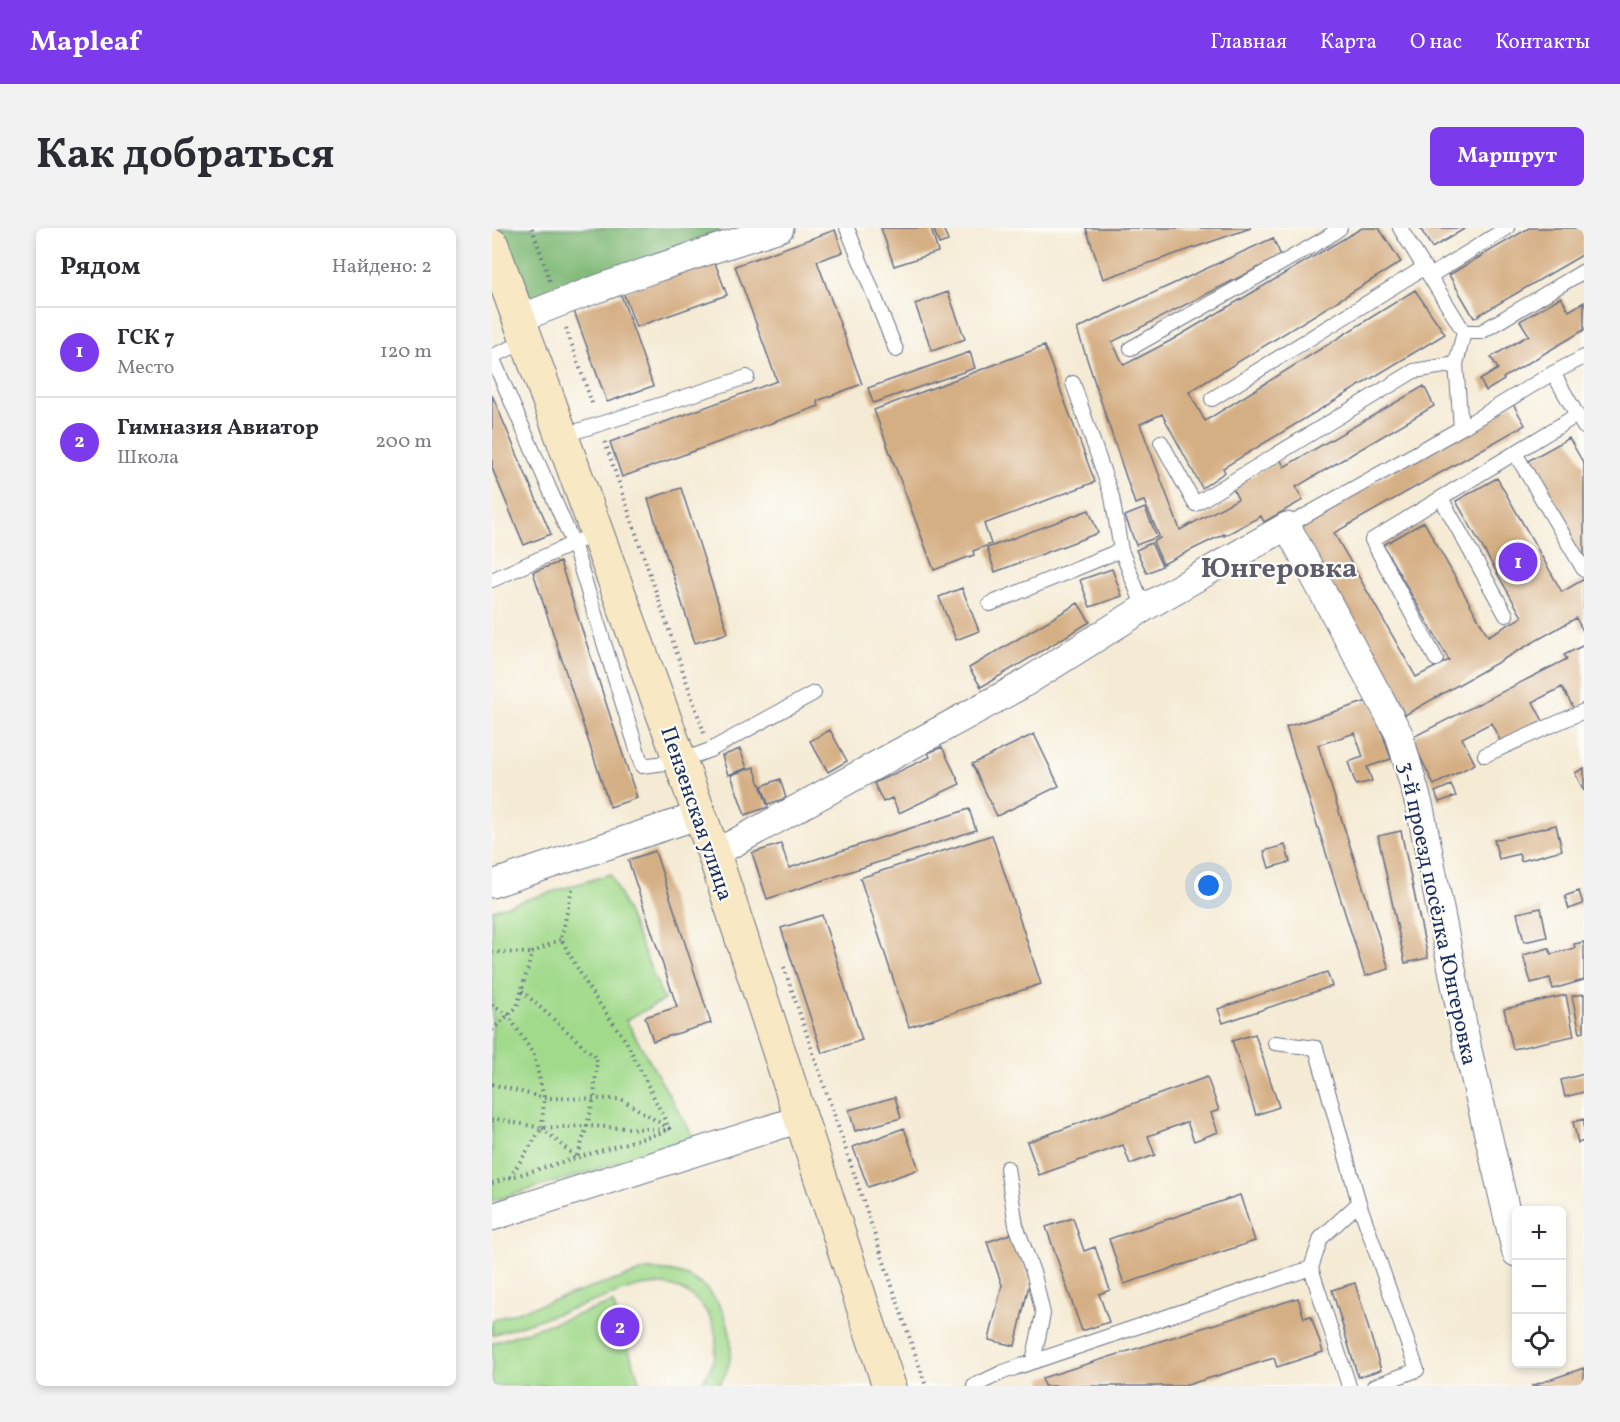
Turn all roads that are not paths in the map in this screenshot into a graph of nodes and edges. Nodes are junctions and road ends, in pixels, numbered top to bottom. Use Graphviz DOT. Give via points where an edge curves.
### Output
graph roads {
  1 [pos="780,228"];
  2 [pos="847,228"];
  3 [pos="1340,228"];
  4 [pos="1400,228"];
  5 [pos="1507,228"];
  6 [pos="492,245"];
  7 [pos="1427,271"];
  8 [pos="1584,271"];
  9 [pos="523,330"];
  10 [pos="1464,332"];
  11 [pos="1131,348"];
  12 [pos="896,350"];
  13 [pos="492,356"];
  14 [pos="1584,357"];
  15 [pos="1456,364"];
  16 [pos="1553,373"];
  17 [pos="747,377"];
  18 [pos="1073,383"];
  19 [pos="1212,399"];
  20 [pos="1581,421"];
  21 [pos="1461,428"];
  22 [pos="562,436"];
  23 [pos="1161,442"];
  24 [pos="1515,453"];
  25 [pos="1441,498"];
  26 [pos="1287,526"];
  27 [pos="585,538"];
  28 [pos="1122,550"];
  29 [pos="1584,570"];
  30 [pos="492,580"];
  31 [pos="990,604"];
  32 [pos="1144,608"];
  33 [pos="1506,615"];
  34 [pos="1436,659"];
  35 [pos="814,693"];
  36 [pos="1584,711"];
  37 [pos="1485,755"];
  38 [pos="680,761"];
  39 [pos="700,815"];
  40 [pos="714,854"];
  41 [pos="492,884"];
  42 [pos="1275,1043"];
  43 [pos="800,1119"];
  44 [pos="1007,1168"];
  45 [pos="1359,1203"];
  46 [pos="492,1217"];
  47 [pos="1512,1236"];
  48 [pos="1311,1268"];
  49 [pos="1033,1362"];
  50 [pos="886,1385"];
  51 [pos="974,1386"];
  52 [pos="1349,1386"];
  53 [pos="1374,1386"];
  1 -- 9 [label="street" via="558,303"];
  2 -- 12 [label="lane"];
  3 -- 11 [label="lane"];
  4 -- 7 [label="lane"];
  5 -- 7 [label="lane"];
  6 -- 9 [label="street, Пензенская улица"];
  7 -- 10 [label="lane"];
  7 -- 19 [label="lane"];
  8 -- 10 [label="lane" via="1481,332"];
  9 -- 13 [label="lane"];
  9 -- 22 [label="street, Пензенская улица"];
  10 -- 15 [label="lane"];
  13 -- 27 [label="lane"];
  14 -- 16 [label="lane"];
  15 -- 21 [label="lane"];
  15 -- 23 [label="lane" via="1414,371 1195,504"];
  16 -- 20 [label="lane"];
  16 -- 21 [label="lane"];
  17 -- 22 [label="lane"];
  18 -- 28 [label="lane" via="1112,497"];
  20 -- 24 [label="lane"];
  21 -- 26 [label="lane"];
  22 -- 27 [label="street, Пензенская улица"];
  24 -- 25 [label="lane"];
  24 -- 29 [label="lane"];
  25 -- 33 [label="lane"];
  25 -- 34 [label="lane" via="1372,540"];
  26 -- 32 [label="street"];
  26 -- 47 [label="street, 3-й проезд посёлка Юнгеровка" via="1399,734 1420,808 1468,1050"];
  27 -- 30 [label="lane"];
  27 -- 38 [label="street, Пензенская улица"];
  28 -- 31 [label="lane"];
  28 -- 32 [label="lane"];
  32 -- 40 [label="street" via="1020,686"];
  35 -- 38 [label="lane" via="710,750"];
  36 -- 37 [label="lane"];
  38 -- 39 [label="street, Пензенская улица"];
  39 -- 40 [label="street, Пензенская улица"];
  39 -- 41 [label="street"];
  40 -- 43 [label="street, Пензенская улица"];
  42 -- 45 [label="lane" via="1316,1048"];
  43 -- 46 [label="street"];
  43 -- 50 [label="street, Пензенская улица"];
  44 -- 49 [label="lane" via="1016,1225 1043,1314"];
  45 -- 48 [label="lane" via="1321,1238"];
  45 -- 53 [label="lane" via="1417,1370"];
  48 -- 49 [label="lane"];
  48 -- 52 [label="lane"];
  49 -- 51 [label="lane"];
}
